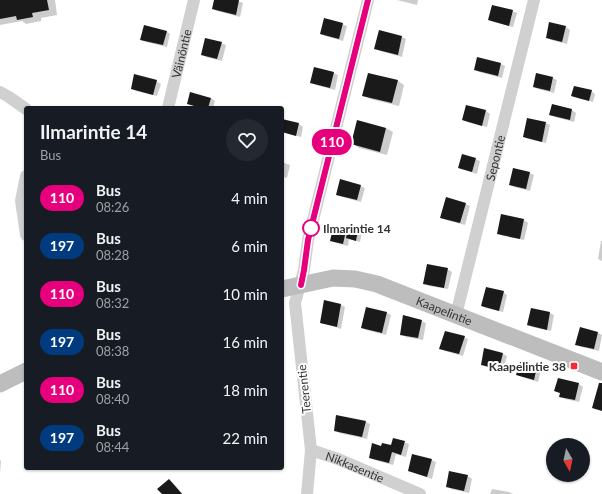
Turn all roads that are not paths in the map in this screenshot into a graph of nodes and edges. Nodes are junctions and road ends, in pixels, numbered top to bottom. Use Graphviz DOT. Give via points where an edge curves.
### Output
graph roads {
  1 [pos="194,0"];
  2 [pos="368,0"];
  3 [pos="534,0"];
  4 [pos="0,92"];
  5 [pos="168,106"];
  6 [pos="24,108"];
  7 [pos="24,186"];
  8 [pos="24,221"];
  9 [pos="301,285"];
  10 [pos="284,289"];
  11 [pos="456,315"];
  12 [pos="24,372"];
  13 [pos="602,372"];
  14 [pos="0,384"];
  15 [pos="311,450"];
  16 [pos="307,494"];
  17 [pos="420,494"];
  1 -- 5 [label="street, Väinöntie"];
  2 -- 9 [label="street, Teerentie" via="308,240"];
  3 -- 11 [label="street, Sepontie"];
  4 -- 6 [label="street"];
  7 -- 8 [label="street" via="21,201"];
  9 -- 10 [label="street, Kaapelintie"];
  9 -- 11 [label="street, Kaapelintie" via="333,278 355,279 377,284"];
  9 -- 15 [label="street, Teerentie" via="295,303"];
  11 -- 13 [label="street, Kaapelintie"];
  12 -- 14 [label="street"];
  15 -- 16 [label="street, Teerentie"];
  15 -- 17 [label="street, Nikkasentie"];
}
